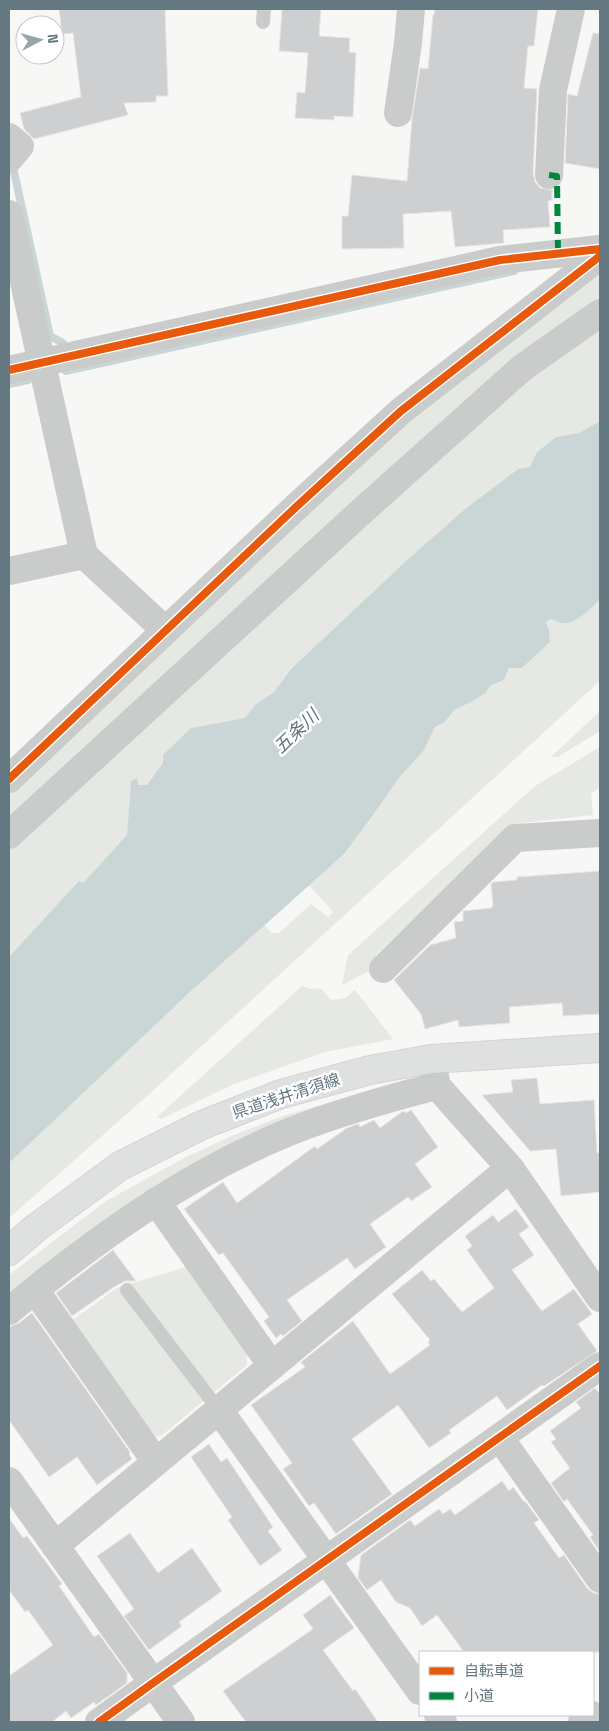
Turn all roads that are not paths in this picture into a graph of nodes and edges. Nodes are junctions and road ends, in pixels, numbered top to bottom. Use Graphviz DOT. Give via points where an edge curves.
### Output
graph roads {
  1 [pos="410,9"];
  2 [pos="571,9"];
  3 [pos="398,113"];
  4 [pos="9,137"];
  5 [pos="9,160"];
  6 [pos="549,174"];
  7 [pos="9,214"];
  8 [pos="600,249"];
  9 [pos="600,256"];
  10 [pos="600,313"];
  11 [pos="42,363"];
  12 [pos="9,370"];
  13 [pos="84,555"];
  14 [pos="9,571"];
  15 [pos="165,630"];
  16 [pos="9,779"];
  17 [pos="600,833"];
  18 [pos="9,836"];
  19 [pos="383,970"];
  20 [pos="600,1048"];
  21 [pos="431,1059"];
  22 [pos="437,1086"];
  23 [pos="510,1168"];
  24 [pos="156,1201"];
  25 [pos="9,1250"];
  26 [pos="35,1290"];
  27 [pos="127,1290"];
  28 [pos="600,1298"];
  29 [pos="9,1311"];
  30 [pos="272,1366"];
  31 [pos="600,1366"];
  32 [pos="219,1410"];
  33 [pos="500,1438"];
  34 [pos="156,1462"];
  35 [pos="9,1481"];
  36 [pos="55,1546"];
  37 [pos="327,1560"];
  38 [pos="600,1579"];
  39 [pos="153,1683"];
  40 [pos="419,1689"];
  41 [pos="99,1722"];
  42 [pos="181,1722"];
  1 -- 3 [label="street"];
  2 -- 6 [label="street" via="553,90"];
  4 -- 5 [label="street" via="20,146"];
  7 -- 11 [label="street"];
  8 -- 11 [label="street" via="500,260"];
  9 -- 15 [label="street" via="401,412"];
  10 -- 18 [label="street" via="522,368"];
  11 -- 12 [label="street"];
  11 -- 13 [label="street"];
  13 -- 14 [label="street"];
  13 -- 15 [label="street"];
  15 -- 16 [label="street"];
  17 -- 19 [label="street" via="515,838"];
  20 -- 21 [label="main road, 県道浅井清須線"];
  21 -- 22 [label="street"];
  21 -- 25 [label="main road, 県道浅井清須線" via="370,1070 281,1094 202,1125 120,1166"];
  22 -- 23 [label="street"];
  22 -- 24 [label="street" via="364,1105 288,1132"];
  23 -- 28 [label="street"];
  23 -- 30 [label="street"];
  24 -- 26 [label="street"];
  24 -- 30 [label="street"];
  26 -- 29 [label="street"];
  26 -- 34 [label="street"];
  27 -- 32 [label="lane"];
  30 -- 32 [label="street"];
  31 -- 33 [label="street"];
  32 -- 34 [label="street"];
  32 -- 37 [label="street"];
  33 -- 37 [label="street"];
  33 -- 38 [label="street"];
  34 -- 36 [label="street"];
  35 -- 36 [label="street"];
  36 -- 39 [label="street"];
  37 -- 39 [label="street"];
  37 -- 40 [label="street"];
  39 -- 41 [label="street"];
  39 -- 42 [label="street"];
}
